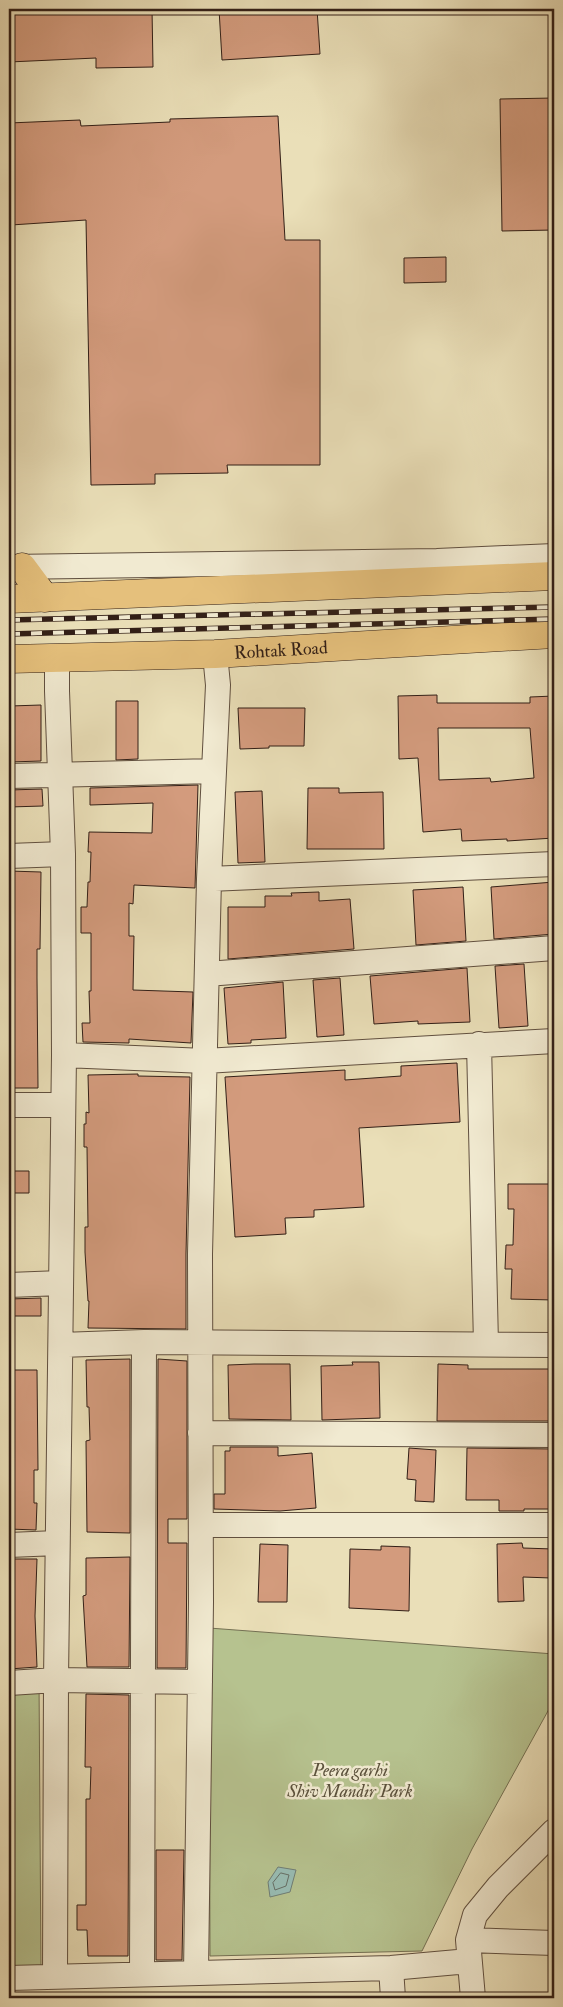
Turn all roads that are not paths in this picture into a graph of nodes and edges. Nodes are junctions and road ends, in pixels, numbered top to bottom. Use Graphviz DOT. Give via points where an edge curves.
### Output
graph roads {
  1 [pos="554,556"];
  2 [pos="16,567"];
  3 [pos="554,576"];
  4 [pos="45,598"];
  5 [pos="9,599"];
  6 [pos="554,634"];
  7 [pos="215,654"];
  8 [pos="57,658"];
  9 [pos="9,659"];
  10 [pos="214,771"];
  11 [pos="61,774"];
  12 [pos="9,776"];
  13 [pos="63,854"];
  14 [pos="9,856"];
  15 [pos="554,864"];
  16 [pos="209,879"];
  17 [pos="554,948"];
  18 [pos="207,974"];
  19 [pos="554,1041"];
  20 [pos="479,1044"];
  21 [pos="64,1055"];
  22 [pos="205,1061"];
  23 [pos="9,1105"];
  24 [pos="63,1105"];
  25 [pos="61,1283"];
  26 [pos="9,1285"];
  27 [pos="144,1342"];
  28 [pos="200,1342"];
  29 [pos="486,1344"];
  30 [pos="61,1345"];
  31 [pos="554,1345"];
  32 [pos="200,1433"];
  33 [pos="554,1435"];
  34 [pos="201,1525"];
  35 [pos="554,1525"];
  36 [pos="57,1543"];
  37 [pos="9,1545"];
  38 [pos="56,1680"];
  39 [pos="143,1681"];
  40 [pos="200,1682"];
  41 [pos="9,1683"];
  42 [pos="554,1831"];
  43 [pos="554,1943"];
  44 [pos="468,1950"];
  45 [pos="391,1968"];
  46 [pos="196,1973"];
  47 [pos="142,1974"];
  48 [pos="55,1976"];
  49 [pos="9,1978"];
  50 [pos="393,1998"];
  51 [pos="473,1998"];
  1 -- 2 [label="street" via="437,561"];
  2 -- 4 [label="highway"];
  3 -- 4 [label="highway"];
  4 -- 5 [label="highway"];
  6 -- 7 [label="highway, Rohtak Road"];
  7 -- 8 [label="highway, Rohtak Road"];
  7 -- 10 [label="street" via="218,685"];
  8 -- 9 [label="highway, Rohtak Road"];
  8 -- 11 [label="street"];
  10 -- 11 [label="street"];
  10 -- 16 [label="street"];
  11 -- 12 [label="street"];
  11 -- 13 [label="street"];
  13 -- 14 [label="street"];
  13 -- 21 [label="street"];
  15 -- 16 [label="street"];
  16 -- 18 [label="street"];
  17 -- 18 [label="street"];
  18 -- 22 [label="street"];
  19 -- 20 [label="street"];
  20 -- 22 [label="street"];
  20 -- 29 [label="street"];
  21 -- 22 [label="street"];
  21 -- 24 [label="street"];
  22 -- 28 [label="street"];
  23 -- 24 [label="street"];
  24 -- 25 [label="street"];
  25 -- 26 [label="street"];
  25 -- 30 [label="street"];
  27 -- 28 [label="street"];
  27 -- 30 [label="street"];
  27 -- 39 [label="street"];
  28 -- 29 [label="street"];
  28 -- 32 [label="street"];
  29 -- 31 [label="street"];
  30 -- 36 [label="street"];
  32 -- 33 [label="street"];
  32 -- 34 [label="street"];
  34 -- 35 [label="street"];
  34 -- 40 [label="street"];
  36 -- 37 [label="street"];
  36 -- 38 [label="street"];
  38 -- 39 [label="street"];
  38 -- 41 [label="street"];
  38 -- 48 [label="street"];
  39 -- 40 [label="street"];
  39 -- 47 [label="street"];
  40 -- 46 [label="street"];
  42 -- 44 [label="street" via="475,1914"];
  43 -- 44 [label="street"];
  44 -- 45 [label="street"];
  44 -- 51 [label="street"];
  45 -- 46 [label="street"];
  45 -- 50 [label="street"];
  46 -- 47 [label="street"];
  47 -- 48 [label="street"];
  48 -- 49 [label="street"];
}
